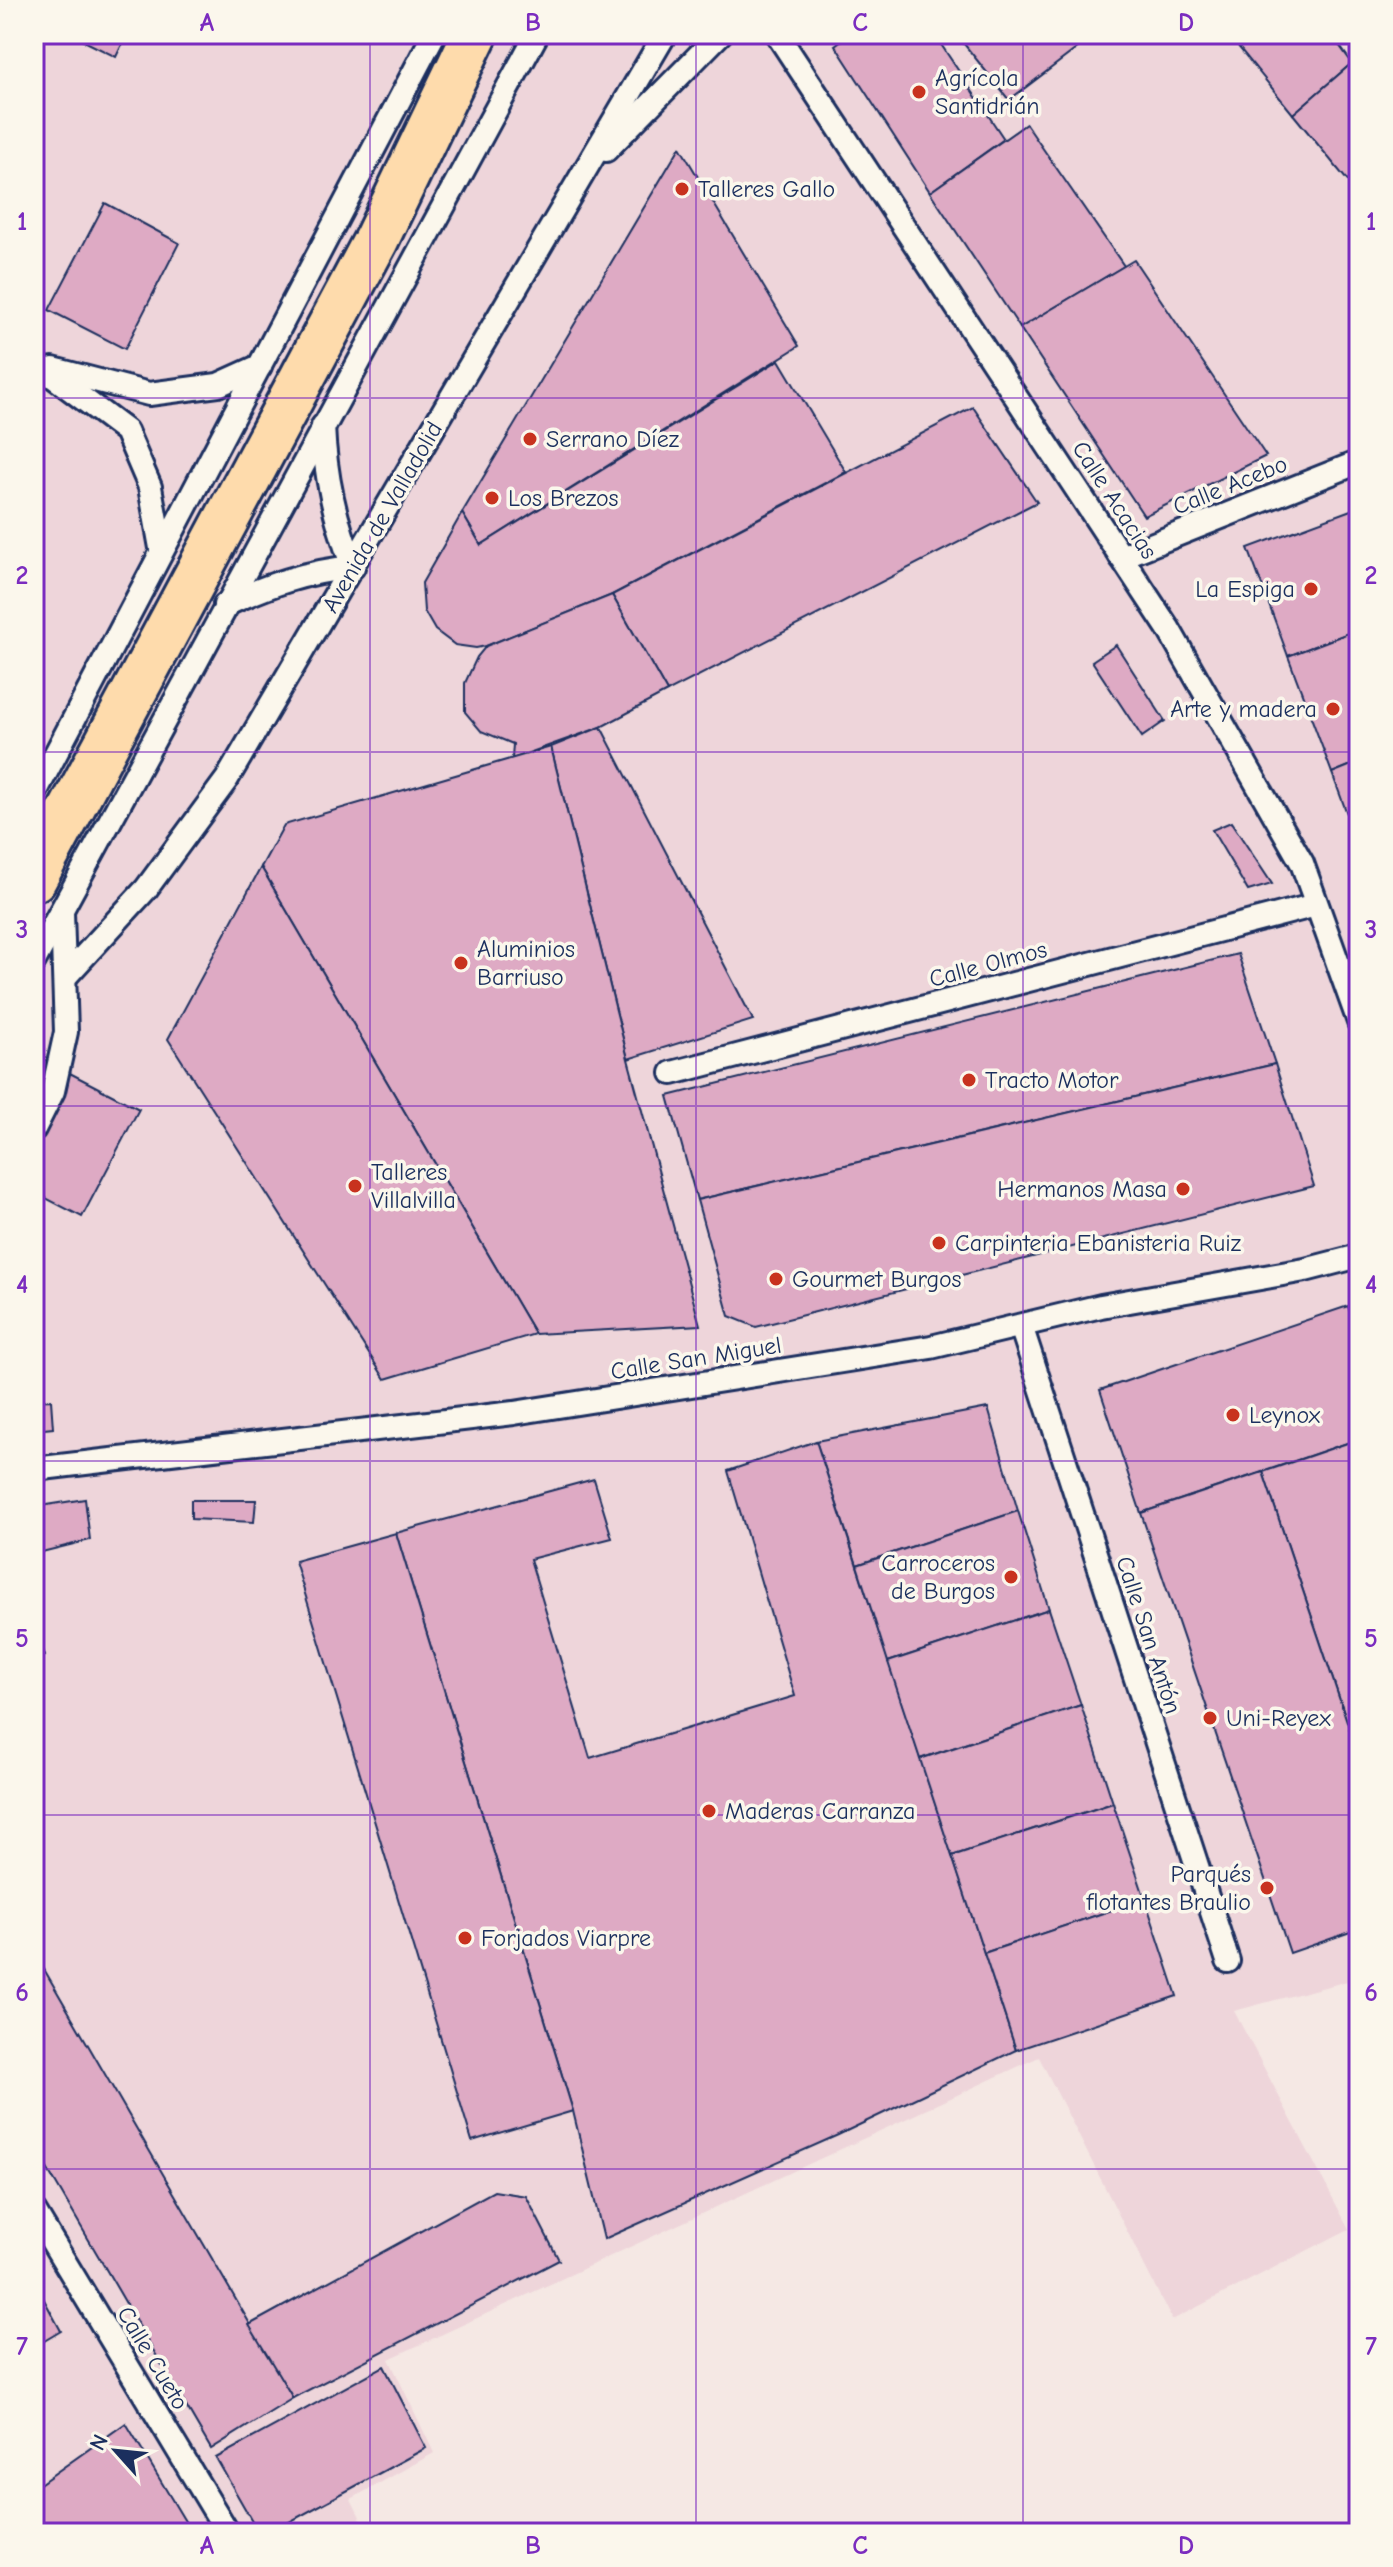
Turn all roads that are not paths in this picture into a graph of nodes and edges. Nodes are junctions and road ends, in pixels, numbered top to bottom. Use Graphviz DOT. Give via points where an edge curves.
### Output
graph roads {
  1 [pos="434,34"];
  2 [pos="475,34"];
  3 [pos="499,34"];
  4 [pos="537,34"];
  5 [pos="665,34"];
  6 [pos="720,34"];
  7 [pos="777,34"];
  8 [pos="583,174"];
  9 [pos="376,240"];
  10 [pos="38,364"];
  11 [pos="260,366"];
  12 [pos="323,424"];
  13 [pos="1359,462"];
  14 [pos="161,548"];
  15 [pos="1121,557"];
  16 [pos="353,567"];
  17 [pos="225,605"];
  18 [pos="34,795"];
  19 [pos="48,895"];
  20 [pos="1316,905"];
  21 [pos="34,961"];
  22 [pos="65,977"];
  23 [pos="1359,1022"];
  24 [pos="672,1073"];
  25 [pos="34,1129"];
  26 [pos="1359,1256"];
  27 [pos="1021,1326"];
  28 [pos="34,1469"];
  29 [pos="1228,1961"];
  30 [pos="34,2211"];
  31 [pos="228,2533"];
  1 -- 11 [label="lane"];
  2 -- 9 [label="highway"];
  3 -- 9 [label="highway"];
  4 -- 12 [label="lane"];
  5 -- 8 [label="lane, Avenida de Valladolid"];
  6 -- 8 [label="lane"];
  7 -- 15 [label="lane, Calle Acacias"];
  8 -- 16 [label="lane, Avenida de Valladolid"];
  9 -- 19 [label="highway"];
  10 -- 11 [label="lane" via="149,394 218,385"];
  10 -- 14 [label="lane" via="126,431 150,487"];
  11 -- 14 [label="lane"];
  12 -- 16 [label="lane" via="325,472"];
  12 -- 17 [label="lane"];
  13 -- 15 [label="lane, Calle Acebo"];
  14 -- 18 [label="lane"];
  15 -- 20 [label="lane, Calle Acacias" via="1168,628 1302,863"];
  16 -- 17 [label="lane" via="275,581"];
  16 -- 22 [label="lane, Avenida de Valladolid" via="227,779 146,889"];
  17 -- 19 [label="lane"];
  19 -- 21 [label="lane"];
  19 -- 22 [label="lane"];
  20 -- 23 [label="lane, Calle Acacias"];
  20 -- 24 [label="lane, Calle Olmos"];
  22 -- 25 [label="lane" via="66,1032 53,1091"];
  26 -- 27 [label="lane, Calle San Miguel"];
  27 -- 28 [label="lane, Calle San Miguel" via="931,1347 514,1413"];
  27 -- 29 [label="lane, Calle San Antón"];
  30 -- 31 [label="lane, Calle Cueto"];
}
